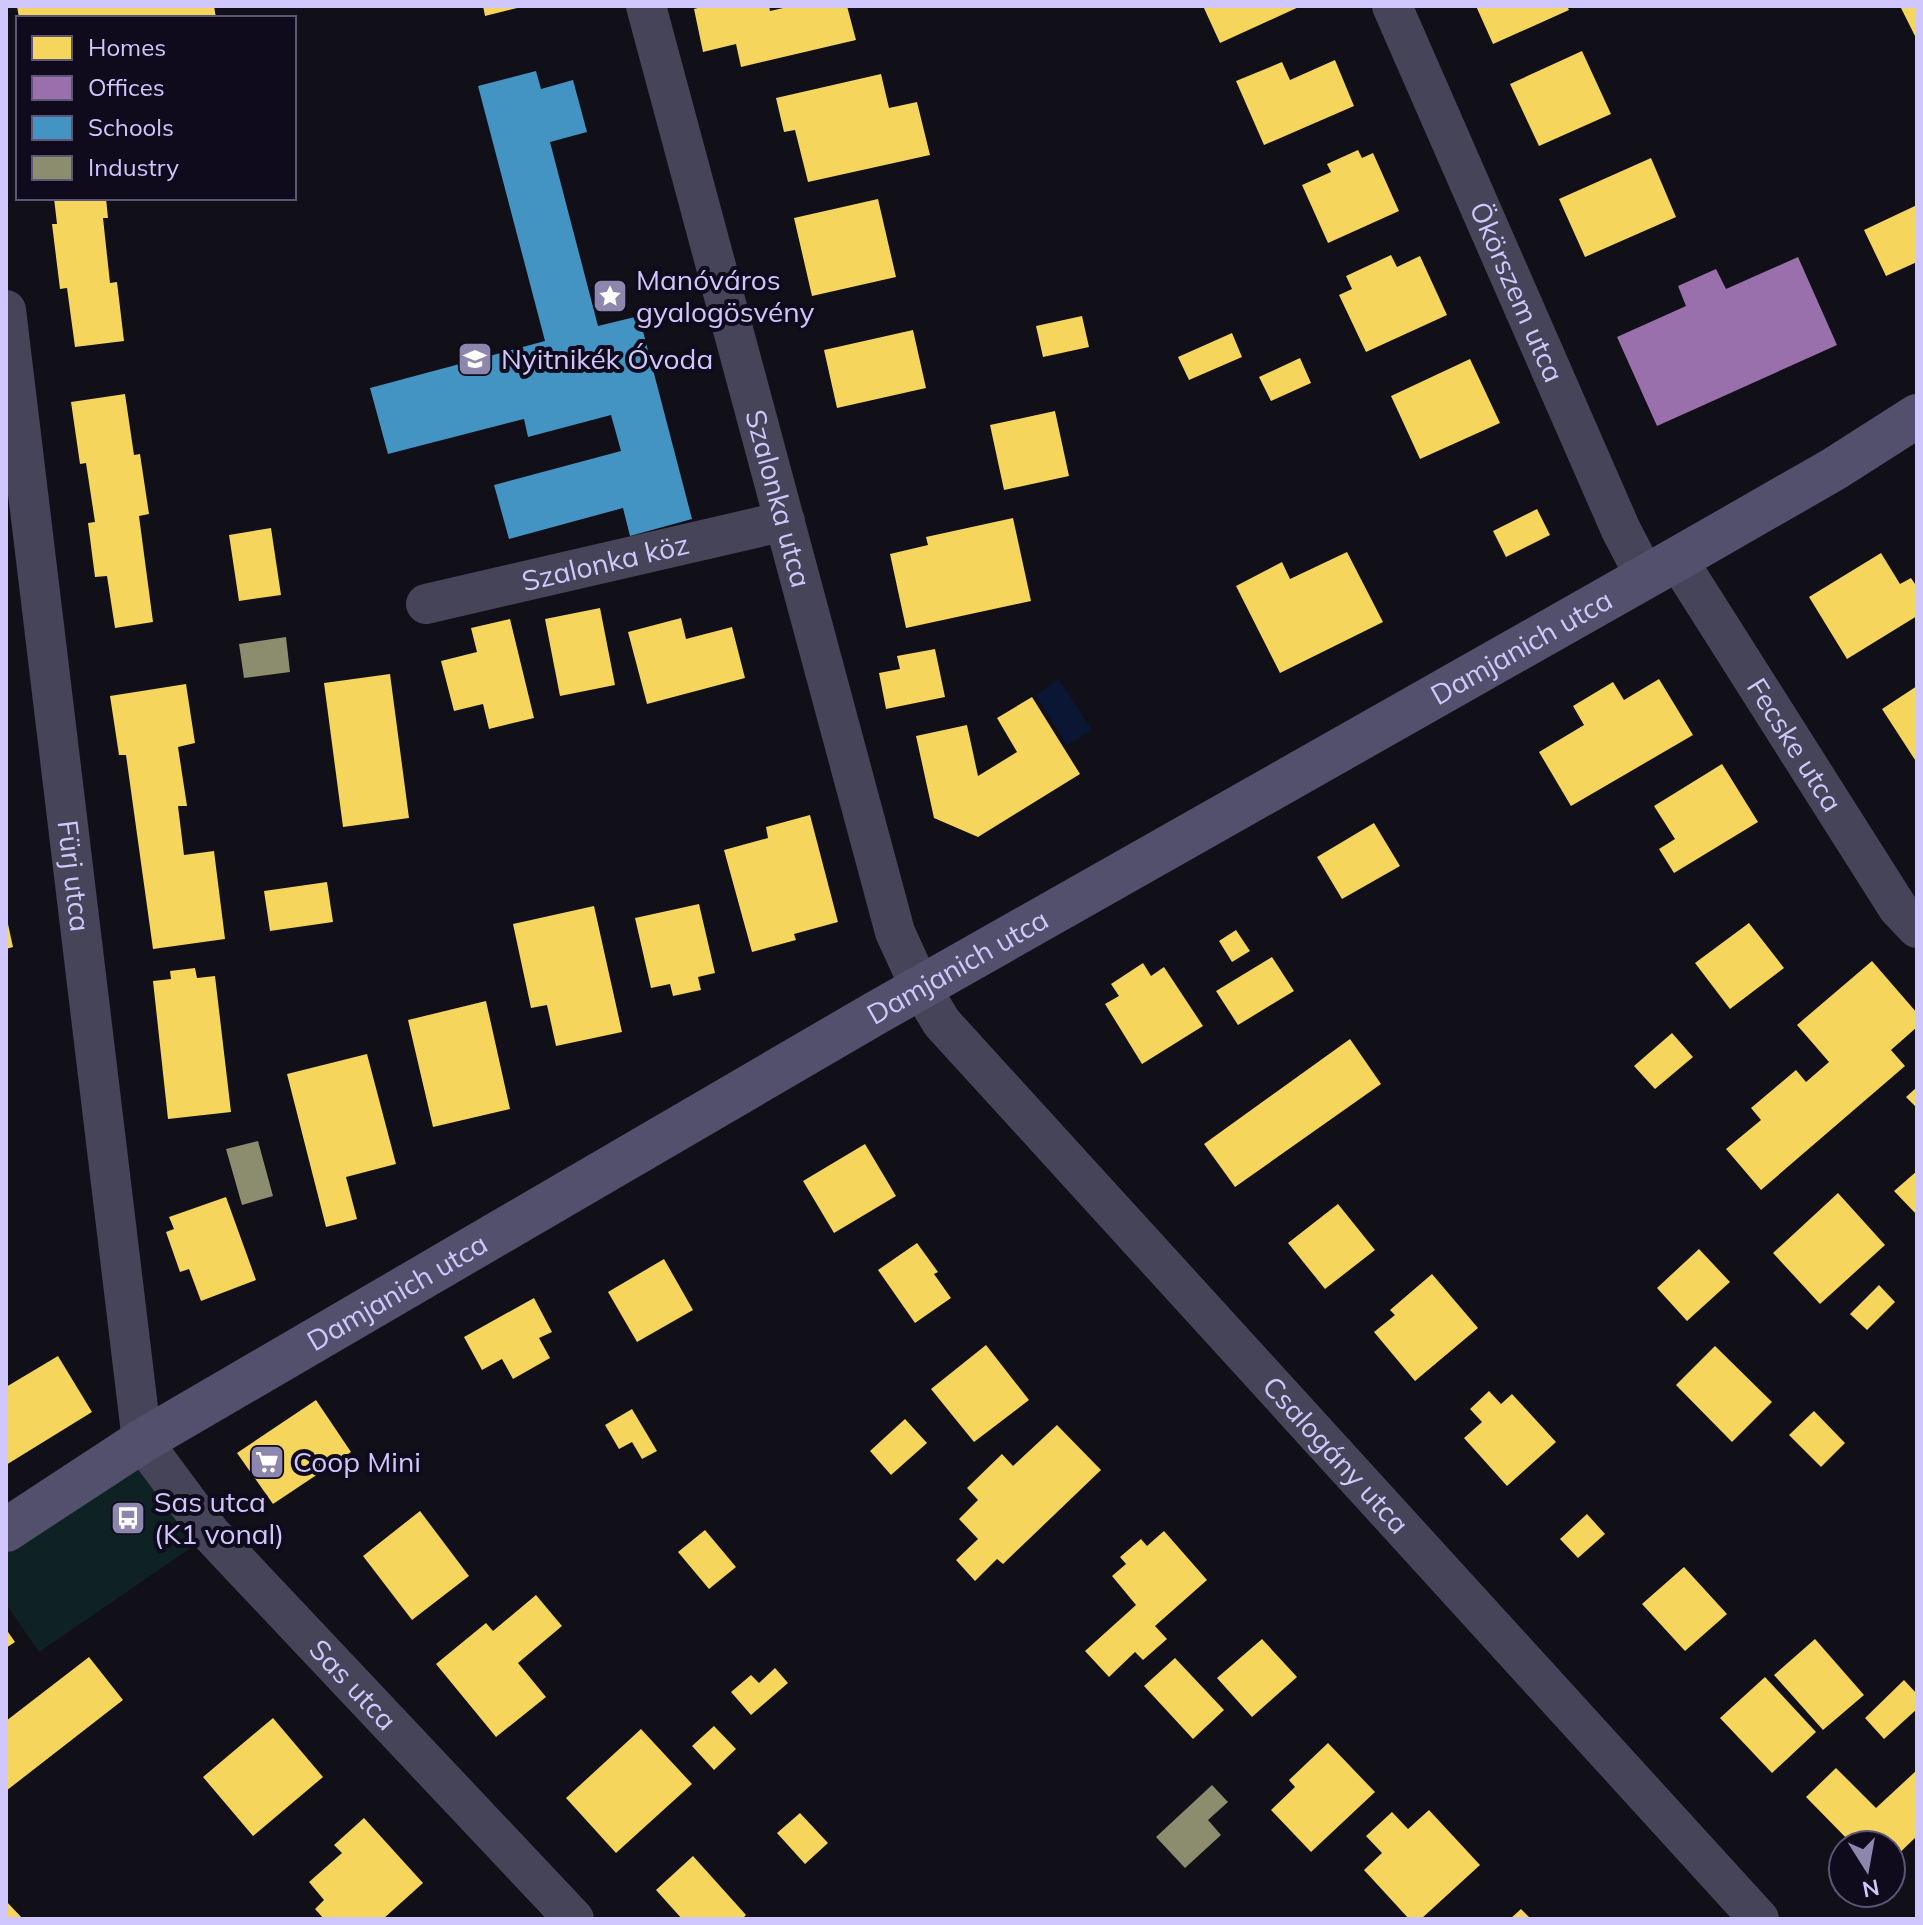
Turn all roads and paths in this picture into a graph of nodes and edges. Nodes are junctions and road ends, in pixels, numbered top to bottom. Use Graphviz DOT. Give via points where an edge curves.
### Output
graph roads {
  1 [pos="646,6"];
  2 [pos="1392,6"];
  3 [pos="6,310"];
  4 [pos="1917,416"];
  5 [pos="785,521"];
  6 [pos="1661,568"];
  7 [pos="426,604"];
  8 [pos="1917,928"];
  9 [pos="920,987"];
  10 [pos="142,1441"];
  11 [pos="6,1530"];
  12 [pos="574,1919"];
  13 [pos="1759,1919"];
  1 -- 5 [label="street, Szalonka utca"];
  2 -- 6 [label="street, Ökörszem utca" via="1621,530"];
  3 -- 10 [label="street, Fürj utca"];
  4 -- 6 [label="main road, Damjanich utca"];
  5 -- 7 [label="street, Szalonka köz"];
  5 -- 9 [label="street, Szalonka utca" via="895,932"];
  6 -- 8 [label="street, Fecske utca"];
  6 -- 9 [label="main road, Damjanich utca"];
  9 -- 10 [label="main road, Damjanich utca"];
  9 -- 13 [label="street, Csalogány utca" via="952,1035"];
  10 -- 11 [label="main road, Damjanich utca"];
  10 -- 12 [label="street, Sas utca" via="211,1534"];
}
